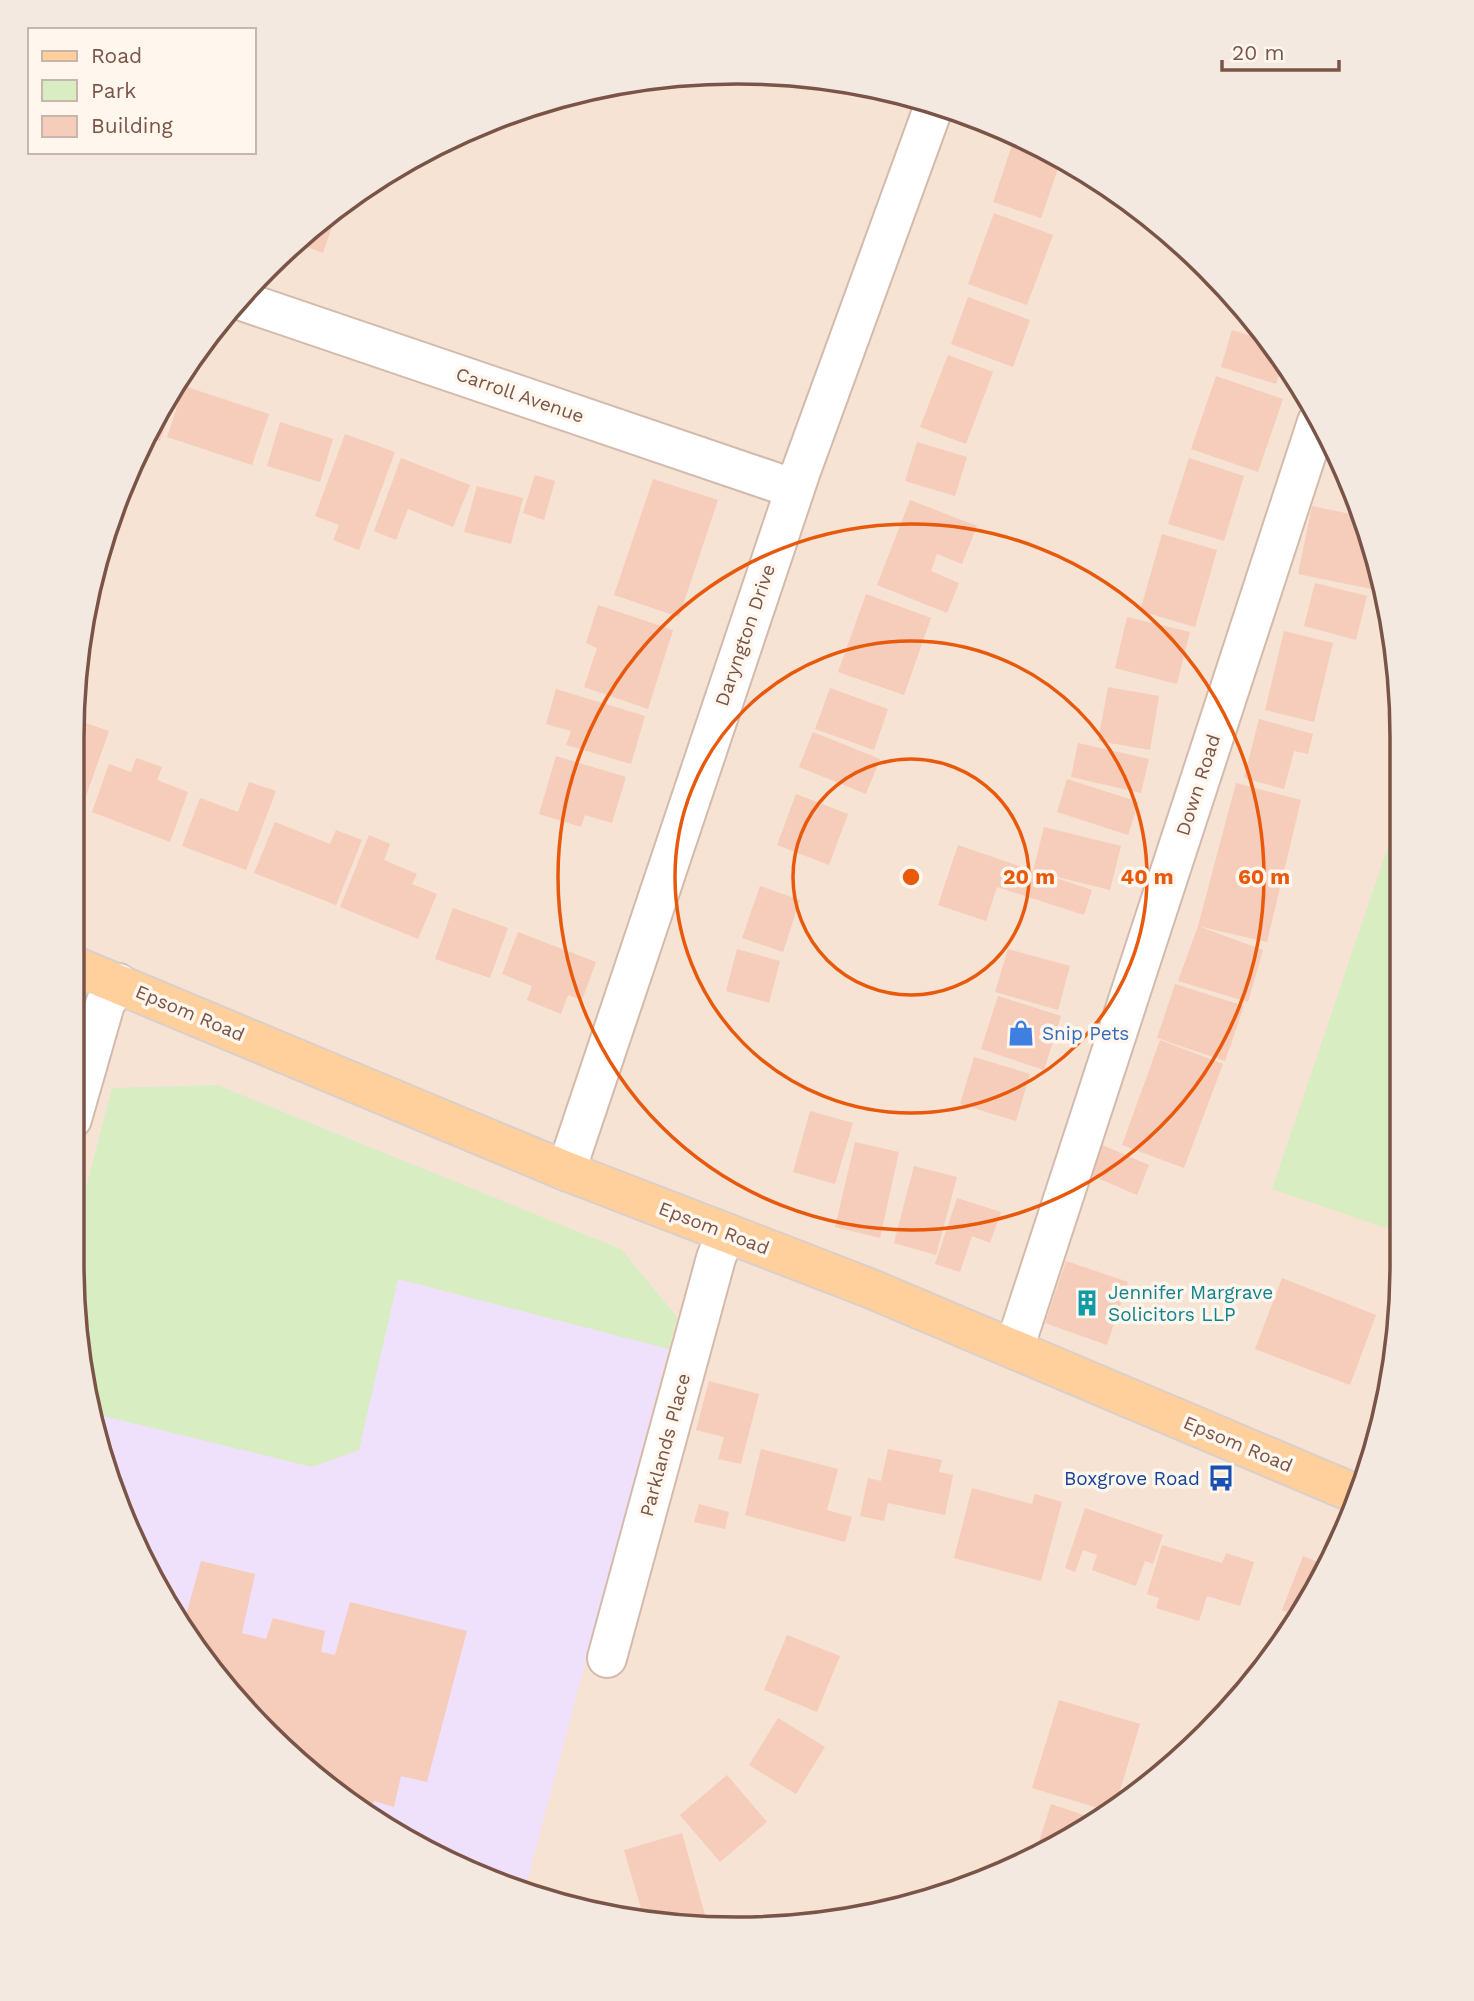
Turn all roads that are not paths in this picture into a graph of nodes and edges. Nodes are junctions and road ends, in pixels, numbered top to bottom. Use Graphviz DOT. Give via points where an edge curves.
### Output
graph roads {
  1 [pos="930,114"];
  2 [pos="249,303"];
  3 [pos="1314,431"];
  4 [pos="795,489"];
  5 [pos="84,970"];
  6 [pos="118,983"];
  7 [pos="84,1077"];
  8 [pos="566,1171"];
  9 [pos="726,1233"];
  10 [pos="1014,1349"];
  11 [pos="1349,1491"];
  12 [pos="607,1658"];
  1 -- 4 [label="street, Daryngton Drive"];
  2 -- 4 [label="street, Carroll Avenue"];
  3 -- 10 [label="street, Down Road"];
  4 -- 8 [label="street, Daryngton Drive"];
  5 -- 6 [label="main road, Epsom Road"];
  6 -- 7 [label="street" via="105,1004"];
  6 -- 8 [label="main road, Epsom Road"];
  8 -- 9 [label="main road, Epsom Road"];
  9 -- 10 [label="main road, Epsom Road"];
  9 -- 12 [label="street, Parklands Place"];
  10 -- 11 [label="main road, Epsom Road"];
}
